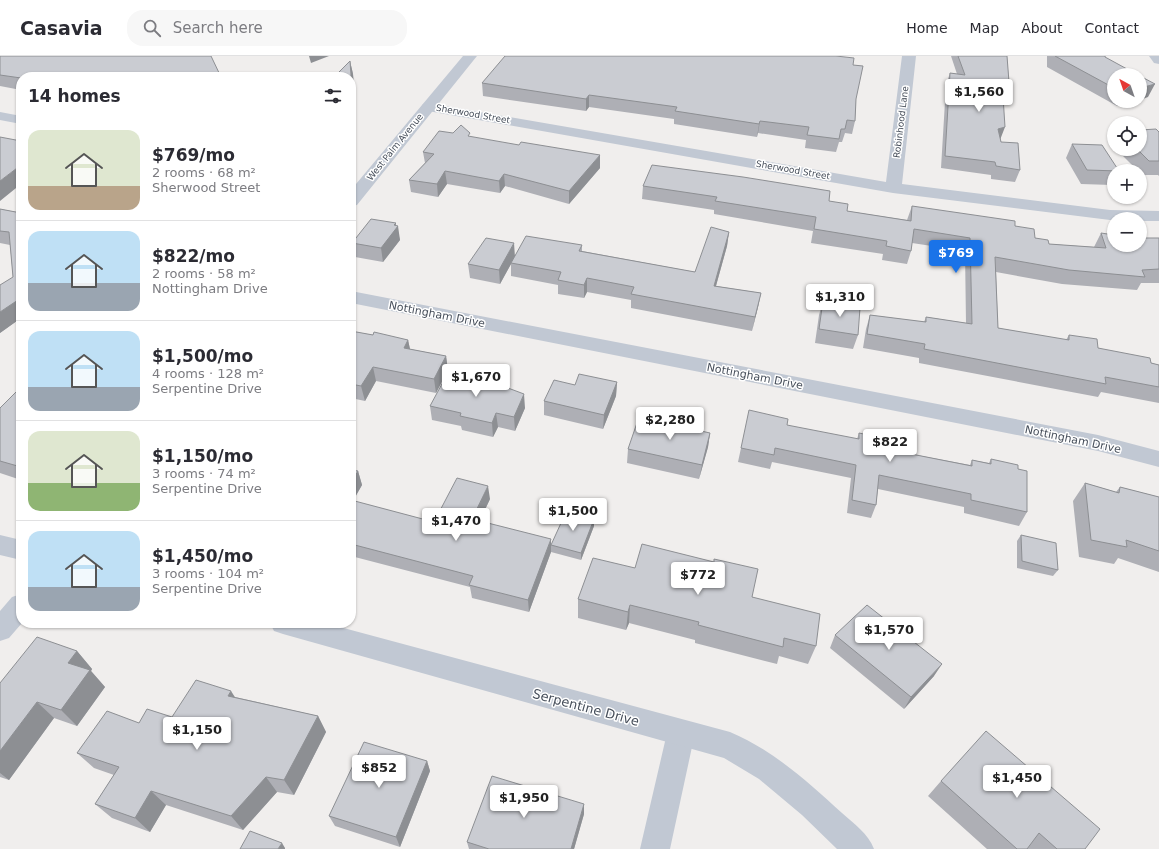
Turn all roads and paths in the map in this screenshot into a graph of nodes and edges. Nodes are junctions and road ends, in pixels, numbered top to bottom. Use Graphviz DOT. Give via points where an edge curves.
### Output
graph roads {
  1 [pos="470,56"];
  2 [pos="909,56"];
  3 [pos="1156,56"];
  4 [pos="1159,60"];
  5 [pos="428,107"];
  6 [pos="0,116"];
  7 [pos="16,119"];
  8 [pos="893,188"];
  9 [pos="356,195"];
  10 [pos="1159,216"];
  11 [pos="356,298"];
  12 [pos="1159,459"];
  13 [pos="0,545"];
  14 [pos="16,549"];
  15 [pos="16,611"];
  16 [pos="301,628"];
  17 [pos="0,630"];
  18 [pos="681,733"];
  19 [pos="655,849"];
  20 [pos="859,849"];
  1 -- 5 [label="street, West Palm Avenue"];
  2 -- 8 [label="street, Robinhood Lane"];
  3 -- 4 [label="street"];
  5 -- 8 [label="street, Sherwood Street"];
  5 -- 9 [label="street, West Palm Avenue"];
  6 -- 7 [label="street"];
  8 -- 10 [label="street, Sherwood Street" via="1110,215"];
  11 -- 12 [label="street, Nottingham Drive" via="1098,443"];
  13 -- 14 [label="street"];
  15 -- 17 [label="street"];
  16 -- 18 [label="street, Serpentine Drive"];
  18 -- 19 [label="street"];
  18 -- 20 [label="street, Serpentine Drive" via="730,746 769,769"];
}
